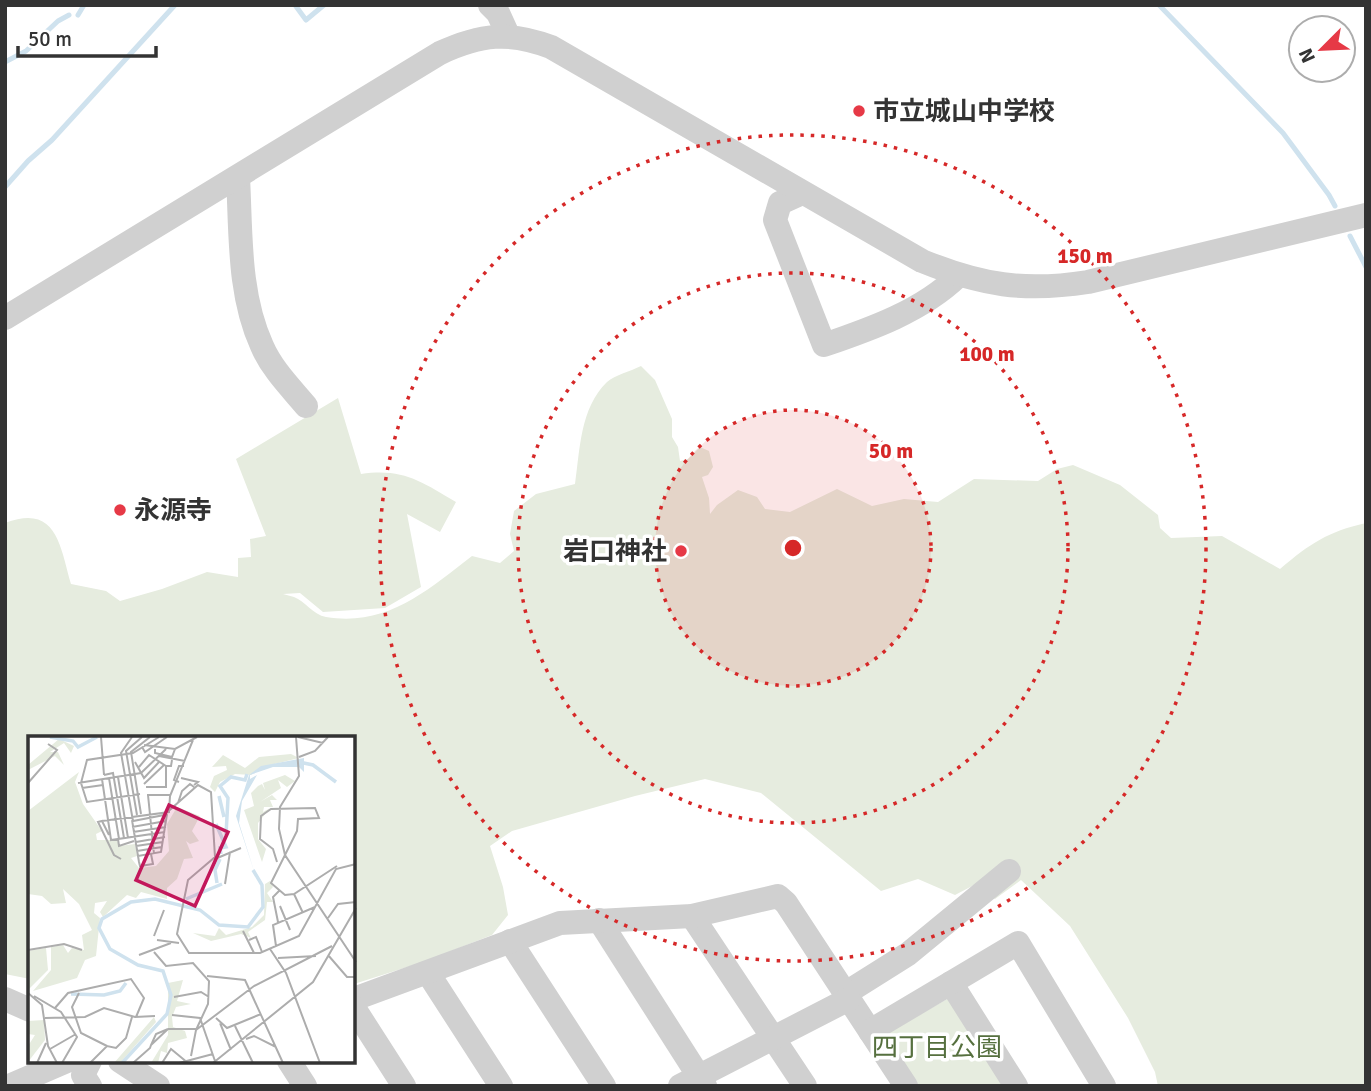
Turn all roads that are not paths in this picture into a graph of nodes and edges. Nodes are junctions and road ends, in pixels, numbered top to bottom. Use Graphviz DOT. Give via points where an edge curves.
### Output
graph roads {
  1 [pos="490,5"];
  2 [pos="508,35"];
  3 [pos="238,177"];
  4 [pos="802,192"];
  5 [pos="1366,215"];
  6 [pos="958,276"];
  7 [pos="5,318"];
  8 [pos="306,406"];
  9 [pos="1009,871"];
  10 [pos="692,916"];
  11 [pos="598,920"];
  12 [pos="510,941"];
  13 [pos="428,973"];
  14 [pos="951,983"];
  15 [pos="847,996"];
  16 [pos="5,999"];
  17 [pos="355,999"];
  18 [pos="28,1009"];
  19 [pos="355,1010"];
  20 [pos="870,1031"];
  21 [pos="773,1037"];
  22 [pos="62,1063"];
  23 [pos="89,1063"];
  24 [pos="131,1063"];
  25 [pos="290,1063"];
  26 [pos="695,1083"];
  27 [pos="9,1086"];
  28 [pos="90,1086"];
  29 [pos="158,1086"];
  30 [pos="305,1086"];
  31 [pos="404,1086"];
  32 [pos="500,1086"];
  33 [pos="604,1086"];
  34 [pos="805,1086"];
  35 [pos="906,1086"];
  36 [pos="1016,1086"];
  37 [pos="1104,1086"];
  1 -- 2 [label="street"];
  2 -- 3 [label="street" via="474,40 440,53"];
  2 -- 4 [label="street" via="551,47"];
  3 -- 7 [label="street"];
  3 -- 8 [label="street" via="243,266 252,322 282,379"];
  4 -- 6 [label="street" via="922,261"];
  4 -- 6 [label="street" via="780,204 775,220 824,345 918,307"];
  5 -- 6 [label="street" via="1054,288"];
  9 -- 15 [label="street" via="908,954"];
  10 -- 11 [label="street"];
  10 -- 15 [label="street" via="778,896"];
  10 -- 21 [label="street"];
  11 -- 12 [label="street" via="560,923"];
  11 -- 26 [label="street"];
  12 -- 13 [label="street"];
  12 -- 33 [label="street"];
  13 -- 17 [label="street"];
  13 -- 32 [label="street"];
  14 -- 20 [label="street"];
  14 -- 36 [label="street"];
  14 -- 37 [label="street" via="1018,943"];
  15 -- 20 [label="street"];
  15 -- 21 [label="street"];
  16 -- 18 [label="street"];
  19 -- 31 [label="street"];
  20 -- 35 [label="street"];
  21 -- 26 [label="street"];
  21 -- 34 [label="street"];
  22 -- 27 [label="street"];
  23 -- 28 [label="street" via="83,1076"];
  24 -- 29 [label="street"];
  25 -- 30 [label="street"];
}
